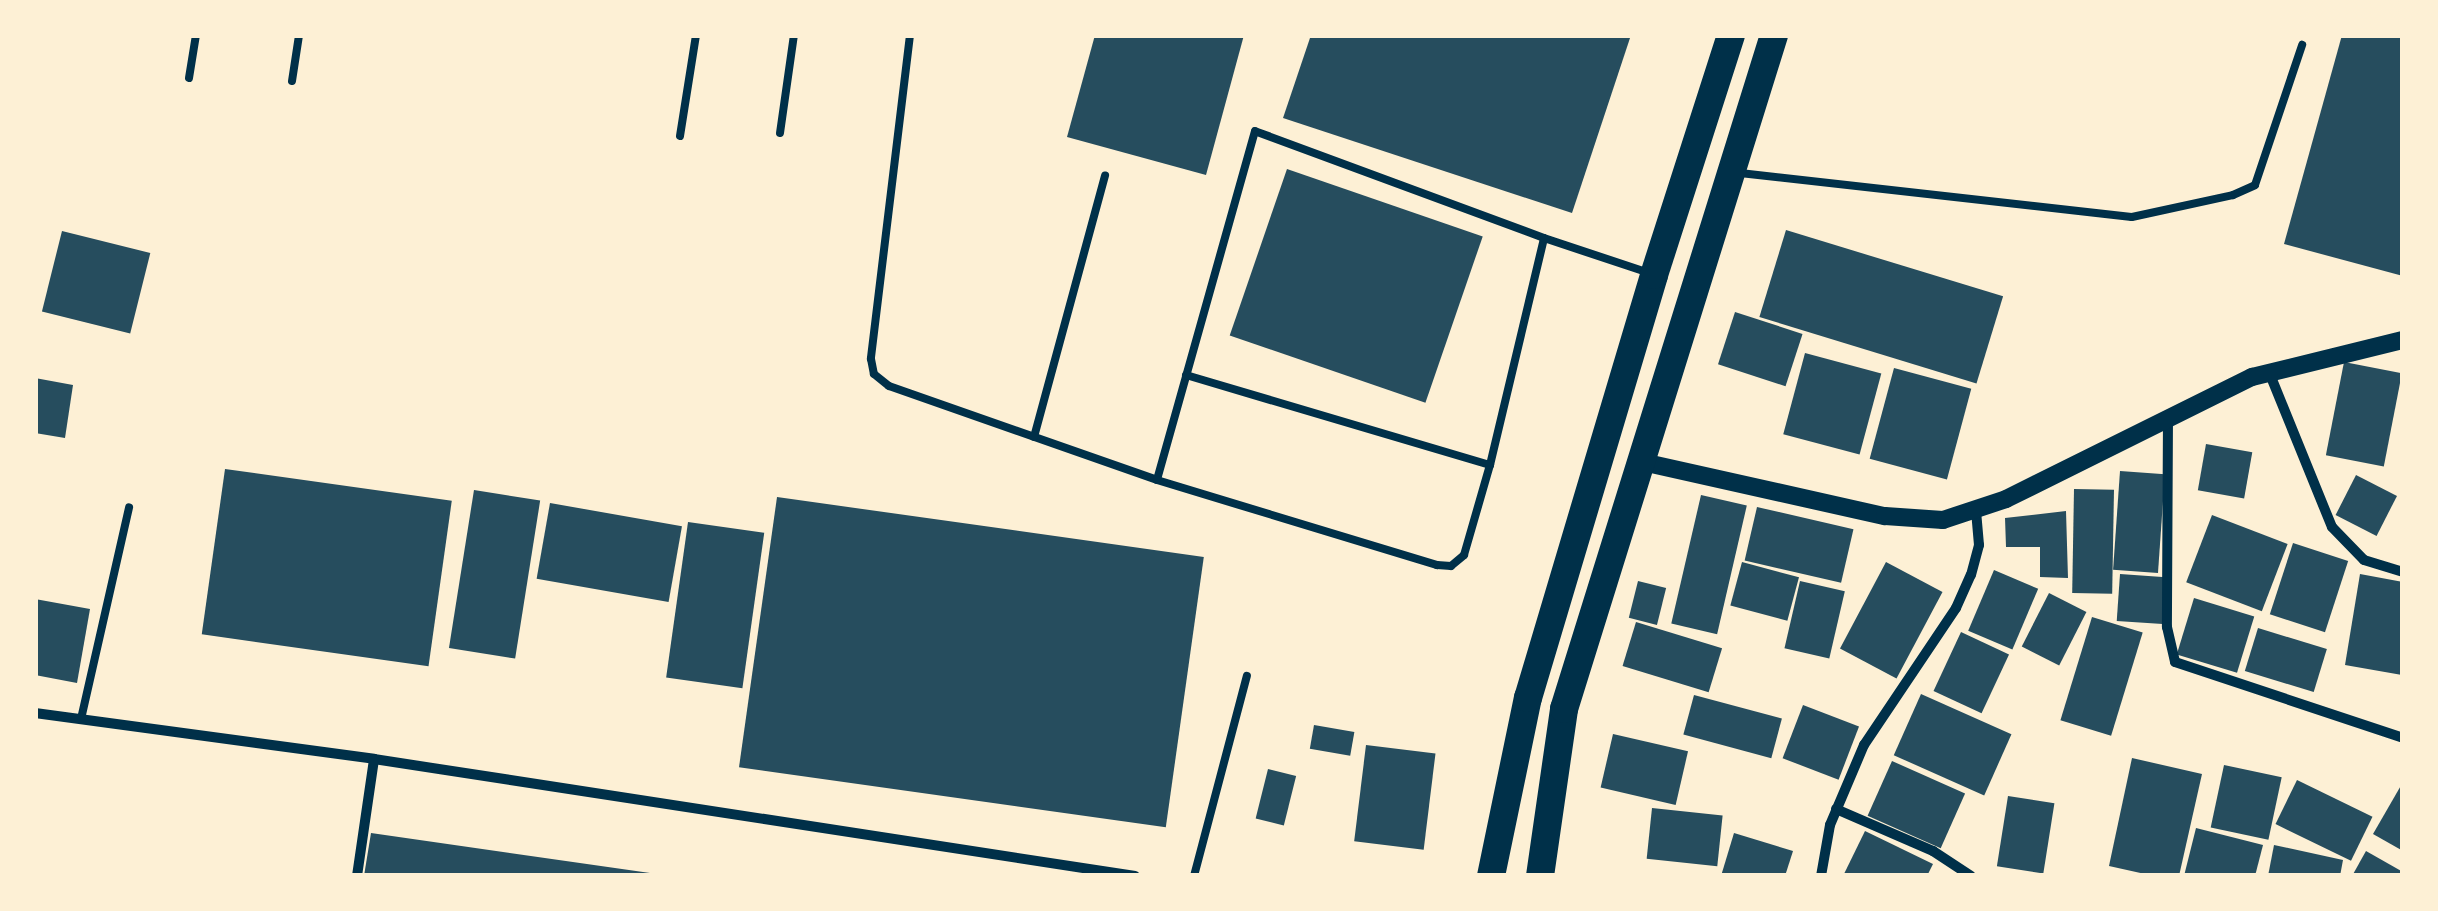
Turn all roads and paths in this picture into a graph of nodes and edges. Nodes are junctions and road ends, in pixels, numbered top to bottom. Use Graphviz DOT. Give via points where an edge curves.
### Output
graph roads {
  1 [pos="196,35"];
  2 [pos="299,35"];
  3 [pos="696,35"];
  4 [pos="794,35"];
  5 [pos="910,35"];
  6 [pos="1731,35"];
  7 [pos="1774,35"];
  8 [pos="2302,45"];
  9 [pos="189,78"];
  10 [pos="292,80"];
  11 [pos="780,134"];
  12 [pos="680,136"];
  13 [pos="1731,172"];
  14 [pos="1105,175"];
  15 [pos="1544,238"];
  16 [pos="1654,274"];
  17 [pos="2403,340"];
  18 [pos="2269,372"];
  19 [pos="1186,375"];
  20 [pos="2168,416"];
  21 [pos="1034,437"];
  22 [pos="1638,461"];
  23 [pos="1490,466"];
  24 [pos="1157,480"];
  25 [pos="129,507"];
  26 [pos="1976,511"];
  27 [pos="2403,572"];
  28 [pos="1248,676"];
  29 [pos="35,713"];
  30 [pos="81,719"];
  31 [pos="2403,738"];
  32 [pos="374,759"];
  33 [pos="1836,809"];
  34 [pos="356,876"];
  35 [pos="1135,876"];
  36 [pos="1194,876"];
  37 [pos="1491,876"];
  38 [pos="1540,876"];
  39 [pos="1821,876"];
  40 [pos="1970,876"];
  1 -- 9 [label="lane"];
  2 -- 10 [label="lane"];
  3 -- 12 [label="lane"];
  4 -- 11 [label="lane"];
  5 -- 21 [label="lane" via="874,374 889,386"];
  6 -- 16 [label="highway"];
  7 -- 13 [label="highway"];
  8 -- 13 [label="lane" via="2255,185 2233,195 2132,217"];
  13 -- 22 [label="highway"];
  14 -- 21 [label="lane"];
  15 -- 16 [label="lane"];
  15 -- 19 [label="lane" via="1256,132"];
  15 -- 23 [label="lane"];
  16 -- 37 [label="highway" via="1528,698"];
  17 -- 18 [label="street"];
  18 -- 20 [label="street"];
  18 -- 27 [label="street" via="2332,526 2364,560"];
  19 -- 23 [label="lane"];
  19 -- 24 [label="lane"];
  20 -- 26 [label="street"];
  20 -- 31 [label="street" via="2167,627 2175,662"];
  21 -- 24 [label="lane"];
  22 -- 26 [label="street" via="1885,516 1943,520"];
  22 -- 38 [label="highway" via="1564,709"];
  23 -- 24 [label="lane" via="1464,555 1452,566"];
  25 -- 30 [label="lane"];
  26 -- 33 [label="street" via="1979,545 1956,608 1864,745"];
  28 -- 36 [label="lane"];
  29 -- 30 [label="street"];
  30 -- 32 [label="street"];
  32 -- 34 [label="street"];
  32 -- 35 [label="street"];
  33 -- 39 [label="street"];
  33 -- 40 [label="street" via="1933,851"];
}
